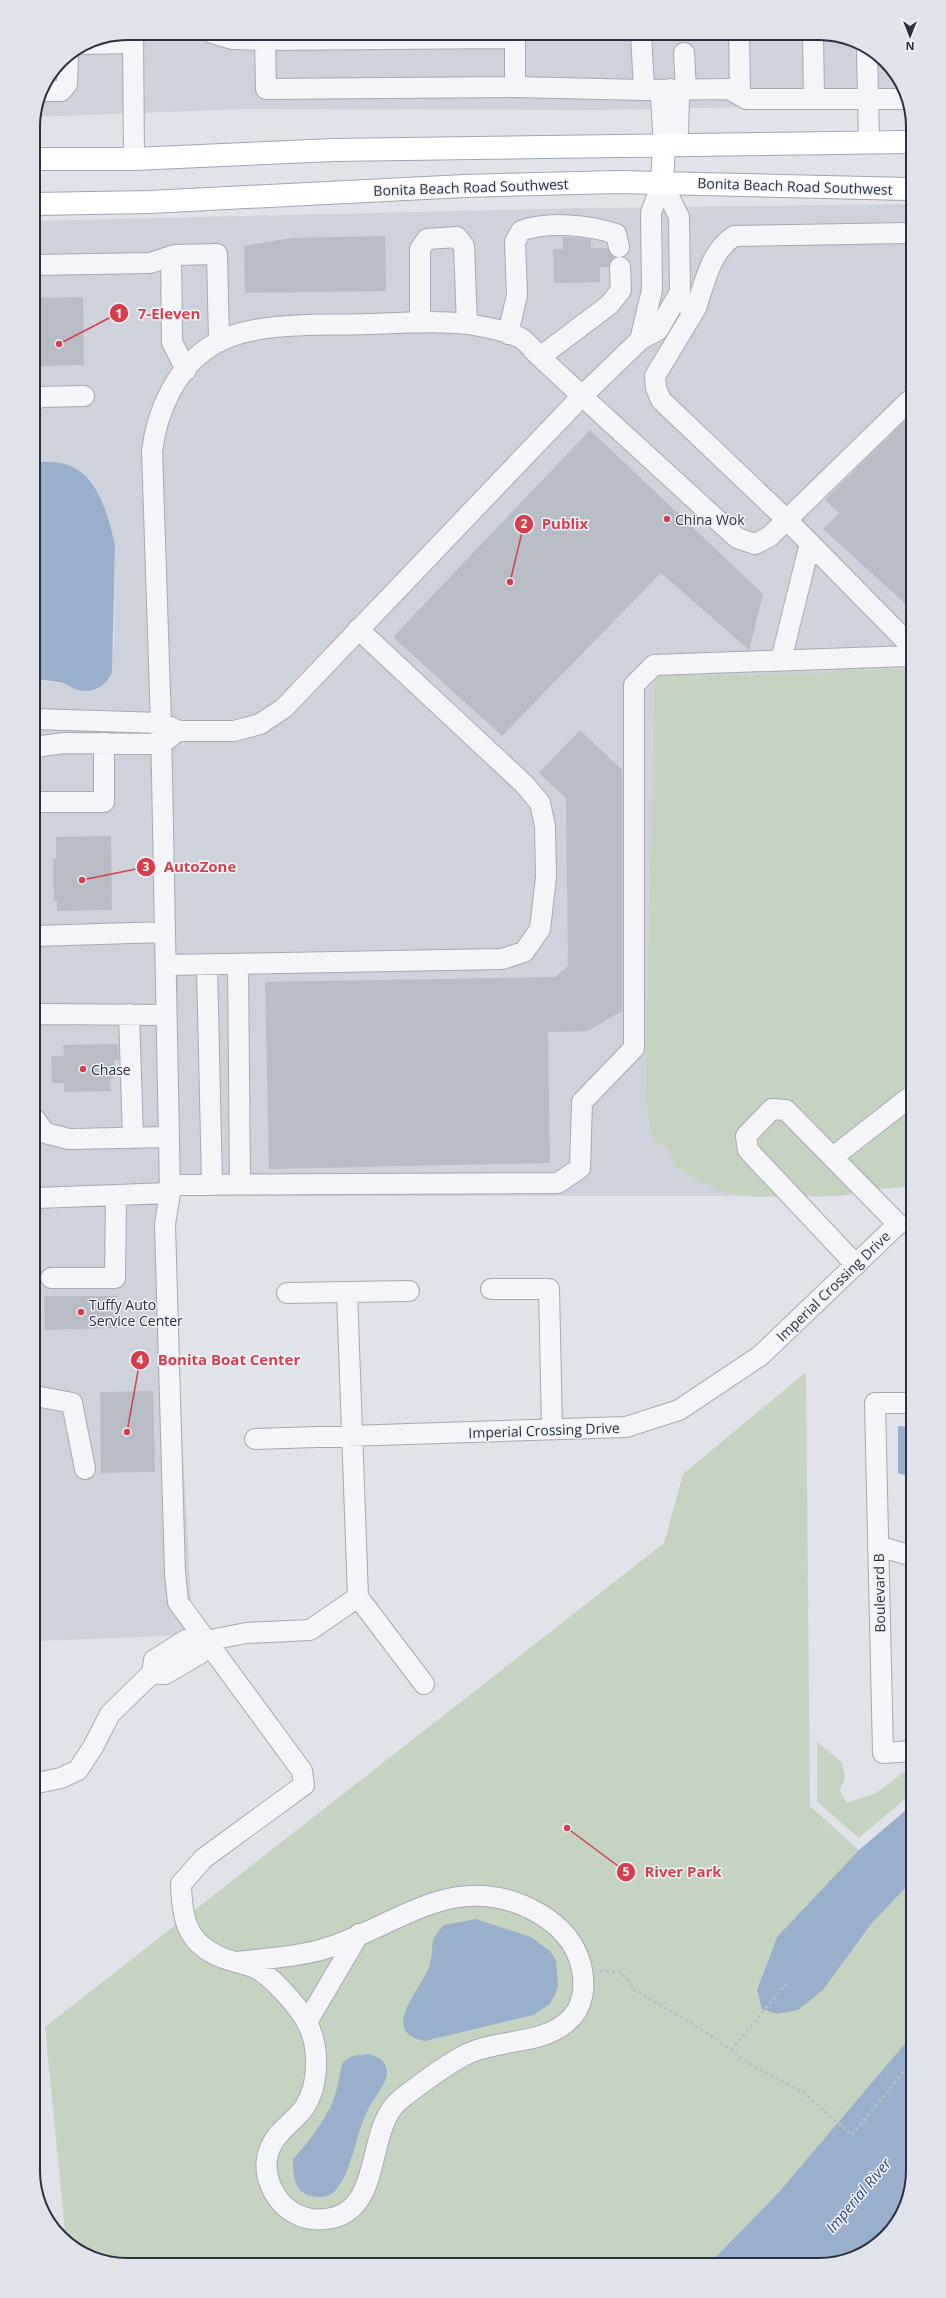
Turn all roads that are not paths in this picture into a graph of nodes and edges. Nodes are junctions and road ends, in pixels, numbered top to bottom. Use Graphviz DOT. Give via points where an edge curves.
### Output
graph roads {
  1 [pos="133,40"];
  2 [pos="265,40"];
  3 [pos="516,40"];
  4 [pos="641,40"];
  5 [pos="739,40"];
  6 [pos="813,40"];
  7 [pos="684,53"];
  8 [pos="867,55"];
  9 [pos="68,63"];
  10 [pos="516,87"];
  11 [pos="678,89"];
  12 [pos="644,90"];
  13 [pos="48,91"];
  14 [pos="740,96"];
  15 [pos="814,100"];
  16 [pos="869,100"];
  17 [pos="901,100"];
  18 [pos="869,142"];
  19 [pos="906,142"];
  20 [pos="664,146"];
  21 [pos="40,159"];
  22 [pos="134,159"];
  23 [pos="662,182"];
  24 [pos="906,189"];
  25 [pos="40,204"];
  26 [pos="906,233"];
  27 [pos="619,248"];
  28 [pos="171,256"];
  29 [pos="40,265"];
  30 [pos="620,267"];
  31 [pos="676,300"];
  32 [pos="696,308"];
  33 [pos="420,323"];
  34 [pos="467,324"];
  35 [pos="508,334"];
  36 [pos="640,340"];
  37 [pos="219,342"];
  38 [pos="540,357"];
  39 [pos="186,370"];
  40 [pos="84,396"];
  41 [pos="582,396"];
  42 [pos="40,397"];
  43 [pos="906,404"];
  44 [pos="787,520"];
  45 [pos="810,543"];
  46 [pos="358,629"];
  47 [pos="906,641"];
  48 [pos="906,656"];
  49 [pos="782,660"];
  50 [pos="40,719"];
  51 [pos="161,723"];
  52 [pos="179,731"];
  53 [pos="104,744"];
  54 [pos="161,744"];
  55 [pos="40,746"];
  56 [pos="40,802"];
  57 [pos="165,932"];
  58 [pos="40,936"];
  59 [pos="238,964"];
  60 [pos="166,965"];
  61 [pos="207,965"];
  62 [pos="40,1014"];
  63 [pos="129,1014"];
  64 [pos="166,1015"];
  65 [pos="906,1100"];
  66 [pos="40,1126"];
  67 [pos="168,1137"];
  68 [pos="133,1138"];
  69 [pos="833,1157"];
  70 [pos="240,1184"];
  71 [pos="212,1185"];
  72 [pos="169,1189"];
  73 [pos="116,1195"];
  74 [pos="40,1198"];
  75 [pos="856,1265"];
  76 [pos="51,1278"];
  77 [pos="491,1289"];
  78 [pos="409,1291"];
  79 [pos="347,1292"];
  80 [pos="287,1293"];
  81 [pos="40,1397"];
  82 [pos="906,1403"];
  83 [pos="552,1429"];
  84 [pos="352,1436"];
  85 [pos="255,1439"];
  86 [pos="85,1469"];
  87 [pos="878,1546"];
  88 [pos="906,1554"];
  89 [pos="358,1597"];
  90 [pos="206,1641"];
  91 [pos="424,1684"];
  92 [pos="906,1752"];
  93 [pos="40,1782"];
  94 [pos="359,1934"];
  95 [pos="238,1962"];
  96 [pos="307,2022"];
  1 -- 22 [label="street"];
  2 -- 10 [label="street" via="266,89"];
  3 -- 10 [label="street"];
  4 -- 12 [label="street"];
  5 -- 14 [label="street"];
  6 -- 15 [label="street"];
  7 -- 11 [label="street"];
  8 -- 16 [label="street"];
  9 -- 13 [label="street" via="67,84 61,91"];
  10 -- 12 [label="street"];
  11 -- 12 [label="street"];
  11 -- 14 [label="street" via="729,89"];
  11 -- 20 [label="street" via="678,132"];
  14 -- 15 [label="street" via="746,99"];
  15 -- 16 [label="street"];
  16 -- 17 [label="street"];
  16 -- 18 [label="street"];
  18 -- 19 [label="main road"];
  18 -- 20 [label="main road"];
  20 -- 22 [label="main road" via="334,150"];
  20 -- 23 [label="main road"];
  21 -- 22 [label="main road"];
  23 -- 24 [label="main road, Bonita Beach Road Southwest"];
  23 -- 25 [label="main road, Bonita Beach Road Southwest" via="464,186 150,202"];
  23 -- 31 [label="street" via="680,217 680,292"];
  23 -- 36 [label="street" via="651,213 652,290"];
  26 -- 32 [label="street" via="734,236 716,253"];
  27 -- 35 [label="street" via="616,234 597,227 534,226 521,231 516,242 517,295"];
  28 -- 29 [label="street" via="150,263"];
  28 -- 37 [label="street" via="217,254"];
  28 -- 39 [label="street" via="172,342"];
  30 -- 38 [label="street" via="621,290 609,305"];
  31 -- 32 [label="street"];
  31 -- 36 [label="street" via="658,330"];
  32 -- 44 [label="street" via="655,376 661,400"];
  33 -- 34 [label="street"];
  33 -- 34 [label="street" via="420,249 427,239 457,237 464,246"];
  33 -- 37 [label="street" via="285,327 255,331"];
  34 -- 35 [label="street"];
  35 -- 38 [label="street" via="521,338"];
  36 -- 41 [label="street"];
  37 -- 39 [label="street" via="195,358"];
  38 -- 41 [label="street"];
  39 -- 51 [label="street" via="164,404 155,430 152,451"];
  40 -- 42 [label="street"];
  41 -- 44 [label="street" via="737,538 755,544 769,537"];
  41 -- 46 [label="street"];
  43 -- 44 [label="street"];
  44 -- 45 [label="street"];
  45 -- 47 [label="street"];
  45 -- 49 [label="street"];
  46 -- 52 [label="street" via="284,708 260,724 234,731"];
  46 -- 59 [label="street" via="524,784 540,802 545,826 546,877 540,929 524,952 502,959"];
  48 -- 49 [label="street"];
  49 -- 70 [label="street" via="654,665 634,685 634,1048 582,1102 580,1168 558,1183"];
  50 -- 51 [label="street"];
  51 -- 52 [label="street"];
  51 -- 54 [label="street"];
  52 -- 54 [label="street"];
  53 -- 54 [label="street"];
  53 -- 55 [label="street"];
  53 -- 56 [label="street" via="104,802"];
  54 -- 57 [label="street"];
  57 -- 58 [label="street"];
  57 -- 60 [label="street"];
  59 -- 61 [label="street"];
  59 -- 70 [label="street"];
  60 -- 61 [label="street"];
  60 -- 64 [label="street"];
  61 -- 71 [label="street"];
  62 -- 63 [label="street"];
  63 -- 64 [label="street"];
  63 -- 68 [label="street"];
  64 -- 67 [label="street"];
  65 -- 69 [label="street"];
  66 -- 68 [label="street" via="45,1133 69,1139"];
  67 -- 68 [label="street"];
  67 -- 72 [label="street"];
  69 -- 75 [label="street, Imperial Crossing Drive" via="898,1224"];
  69 -- 75 [label="street" via="786,1110 772,1109 746,1136 748,1150"];
  70 -- 71 [label="street"];
  71 -- 72 [label="street"];
  72 -- 73 [label="street"];
  72 -- 90 [label="street" via="166,1224 175,1573 178,1602"];
  73 -- 74 [label="street"];
  73 -- 76 [label="street" via="115,1278"];
  75 -- 83 [label="street, Imperial Crossing Drive" via="760,1356 679,1410 626,1427"];
  77 -- 83 [label="street" via="549,1289"];
  78 -- 79 [label="street"];
  79 -- 80 [label="street"];
  79 -- 84 [label="street"];
  81 -- 86 [label="street" via="72,1403"];
  82 -- 87 [label="street, Boulevard B" via="875,1403"];
  83 -- 84 [label="street, Imperial Crossing Drive"];
  84 -- 85 [label="street, Imperial Crossing Drive"];
  84 -- 89 [label="street"];
  87 -- 88 [label="street"];
  87 -- 92 [label="street, Boulevard B" via="883,1753"];
  89 -- 90 [label="street" via="310,1630 246,1633"];
  89 -- 91 [label="street"];
  90 -- 93 [label="street" via="186,1640 154,1660 152,1673 110,1714 78,1770 61,1778"];
  90 -- 95 [label="street" via="302,1771 304,1784 204,1858 181,1884 182,1910 190,1933 202,1946 222,1958"];
  94 -- 95 [label="street" via="328,1948"];
  94 -- 96 [label="street"];
  94 -- 96 [label="street" via="424,1905 449,1897 476,1895 513,1901 553,1922 572,1941 583,1973 583,1993 577,2011 554,2032 468,2053 394,2104 386,2119 363,2193 355,2206 346,2213 330,2218 300,2217 282,2206 271,2188 267,2167 271,2146 304,2108 312,2090 316,2067 315,2045"];
  95 -- 96 [label="street" via="256,1967 290,1998"];
}
